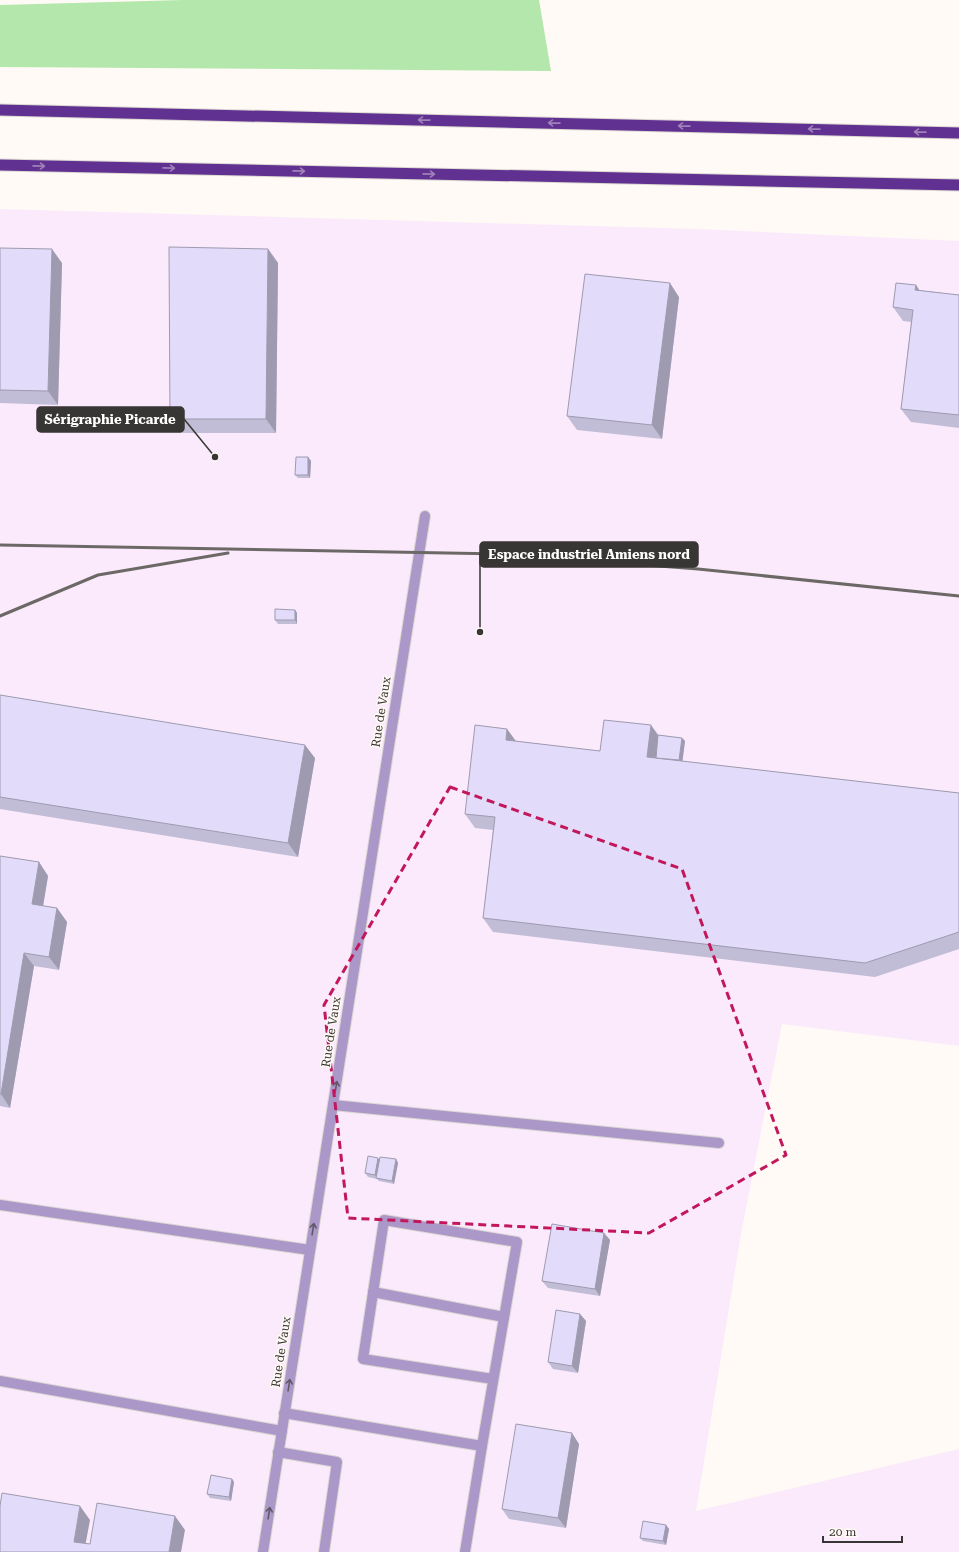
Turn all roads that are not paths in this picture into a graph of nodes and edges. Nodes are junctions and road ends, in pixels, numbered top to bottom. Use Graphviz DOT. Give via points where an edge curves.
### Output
graph roads {
  1 [pos="0,110"];
  2 [pos="959,133"];
  3 [pos="0,165"];
  4 [pos="959,185"];
  5 [pos="425,516"];
  6 [pos="333,1105"];
  7 [pos="719,1143"];
  8 [pos="0,1205"];
  9 [pos="310,1250"];
  10 [pos="373,1292"];
  11 [pos="504,1317"];
  12 [pos="493,1380"];
  13 [pos="0,1381"];
  14 [pos="284,1413"];
  15 [pos="282,1431"];
  16 [pos="482,1446"];
  17 [pos="278,1452"];
  18 [pos="263,1552"];
  19 [pos="324,1552"];
  20 [pos="465,1552"];
  2 -- 1 [label="highway, one-way"];
  3 -- 4 [label="highway, one-way"];
  6 -- 5 [label="street, Rue de Vaux, one-way"];
  6 -- 7 [label="street"];
  9 -- 6 [label="street, Rue de Vaux, one-way"];
  8 -- 9 [label="street"];
  14 -- 9 [label="street, Rue de Vaux, one-way"];
  10 -- 11 [label="street"];
  10 -- 11 [label="street" via="384,1220 517,1242"];
  10 -- 12 [label="street" via="363,1359"];
  11 -- 12 [label="street"];
  12 -- 16 [label="street"];
  13 -- 15 [label="street"];
  14 -- 15 [label="street, Rue de Vaux"];
  14 -- 16 [label="street"];
  15 -- 17 [label="street, Rue de Vaux"];
  16 -- 20 [label="street"];
  18 -- 17 [label="street, Rue de Vaux, one-way"];
  17 -- 19 [label="street" via="337,1462"];
}
